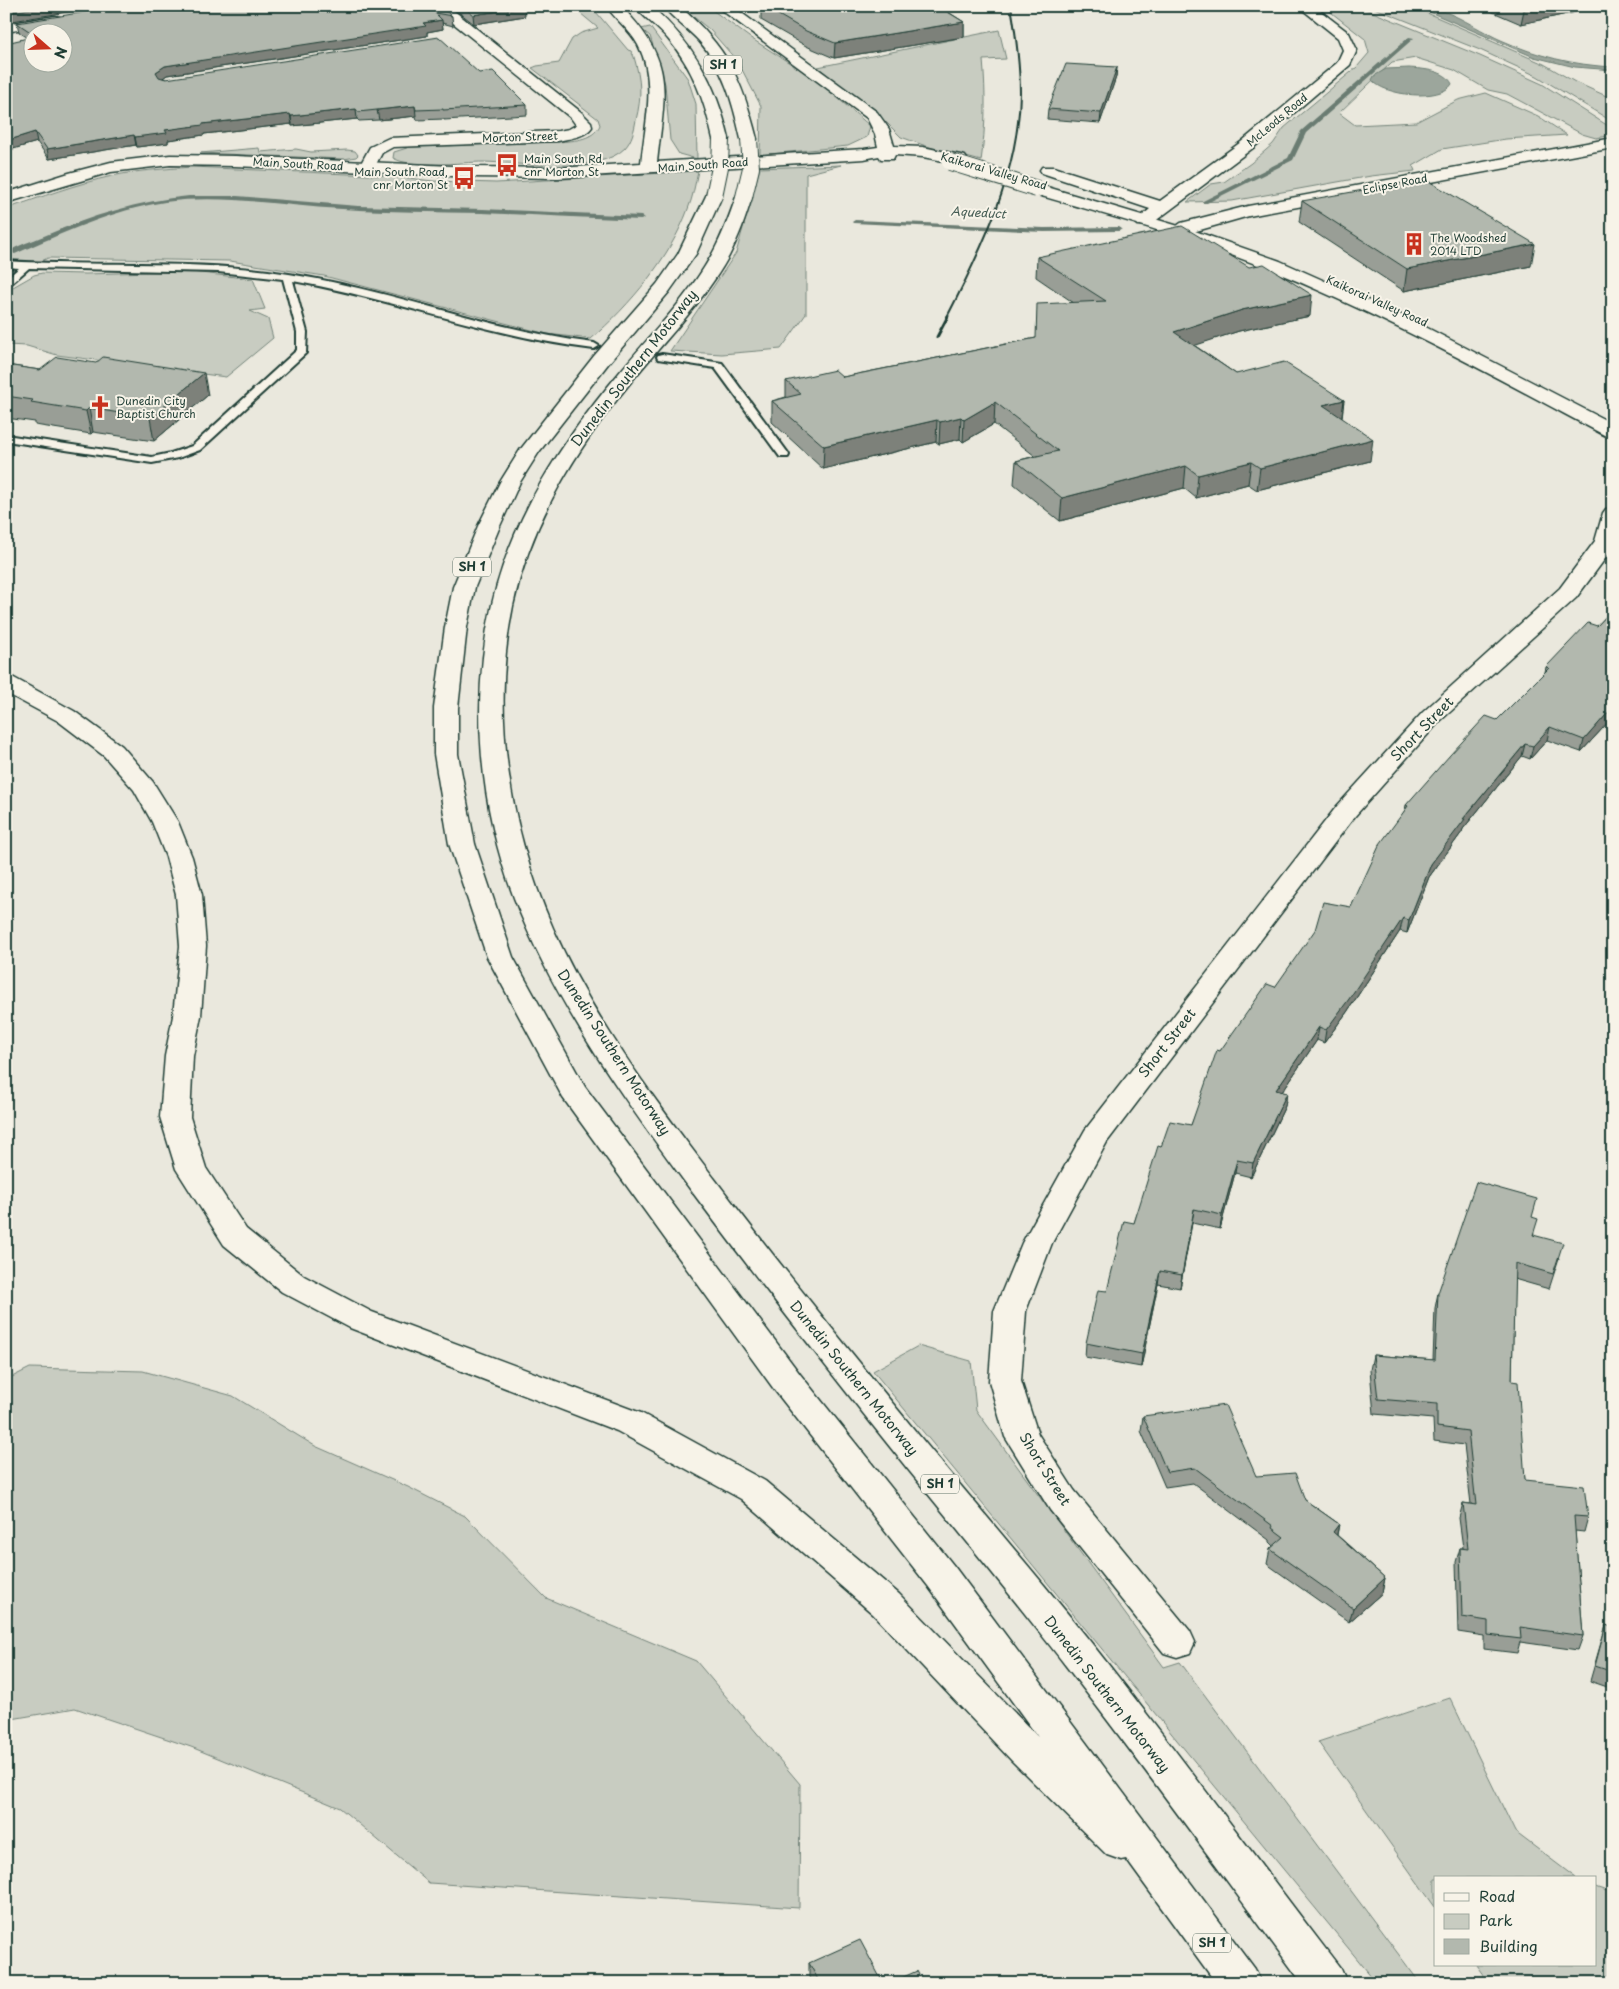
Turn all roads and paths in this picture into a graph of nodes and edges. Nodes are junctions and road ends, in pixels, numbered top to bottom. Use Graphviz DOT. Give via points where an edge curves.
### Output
graph roads {
  1 [pos="439,6"];
  2 [pos="613,6"];
  3 [pos="642,6"];
  4 [pos="670,6"];
  5 [pos="723,6"];
  6 [pos="1305,6"];
  7 [pos="65,18"];
  8 [pos="6,28"];
  9 [pos="474,35"];
  10 [pos="455,38"];
  11 [pos="1613,143"];
  12 [pos="887,153"];
  13 [pos="864,154"];
  14 [pos="367,167"];
  15 [pos="648,168"];
  16 [pos="6,198"];
  17 [pos="1152,215"];
  18 [pos="1183,229"];
  19 [pos="6,264"];
  20 [pos="26,266"];
  21 [pos="287,276"];
  22 [pos="6,285"];
  23 [pos="594,346"];
  24 [pos="662,357"];
  25 [pos="1613,415"];
  26 [pos="1613,432"];
  27 [pos="6,438"];
  28 [pos="784,455"];
  29 [pos="1613,513"];
  30 [pos="1609,540"];
  31 [pos="6,683"];
  32 [pos="1177,1642"];
  33 [pos="1183,1904"];
  34 [pos="1241,1983"];
  35 [pos="1327,1983"];
  1 -- 9 [label="main road, Morton Street"];
  2 -- 15 [label="main road, Main South Road" via="645,42 656,70 657,102"];
  3 -- 33 [label="main road, Dunedin Southern Motorway / SH 1, bridge" via="674,37 705,81 721,139 714,196 699,232 663,288 530,450 510,482 464,587 446,708 446,754 462,844 500,957 573,1091 788,1383 941,1576"];
  4 -- 35 [label="main road, Dunedin Southern Motorway / SH 1, bridge" via="710,46 730,75 749,139 751,168 733,228 714,265 571,449 526,528 512,564 494,650 492,747 502,805 523,886 564,978 655,1120 818,1334 1075,1650"];
  5 -- 12 [label="main road" via="872,115 887,141"];
  6 -- 17 [label="main road, McLeods Road" via="1344,36 1350,50 1344,65 1247,146"];
  7 -- 8 [label="main road"];
  9 -- 10 [label="main road"];
  9 -- 14 [label="main road, Morton Street" via="580,118 584,127 558,136 423,139 389,144 376,150"];
  11 -- 18 [label="main road, Eclipse Road" via="1248,211"];
  12 -- 13 [label="main road, Kaikorai Valley Road"];
  12 -- 17 [label="main road, Kaikorai Valley Road, bridge" via="954,160 1043,181"];
  13 -- 15 [label="main road, Main South Road"];
  14 -- 15 [label="main road, Main South Road" via="539,173"];
  14 -- 16 [label="main road, Main South Road" via="225,160 143,162 75,176"];
  17 -- 18 [label="main road, Kaikorai Valley Road"];
  18 -- 25 [label="main road, Kaikorai Valley Road" via="1246,245 1319,275 1485,350"];
  18 -- 26 [label="main road, Kaikorai Valley Road" via="1345,296"];
  19 -- 20 [label="lane"];
  20 -- 21 [label="lane" via="206,268"];
  20 -- 22 [label="lane"];
  21 -- 23 [label="lane" via="354,290 485,326"];
  21 -- 27 [label="lane" via="302,332 302,351 196,448 152,460"];
  24 -- 28 [label="lane" via="718,365"];
  29 -- 30 [label="main road, Short Street"];
  30 -- 32 [label="main road, Short Street" via="1568,593 1431,717 1346,811 1094,1137 1037,1243 1010,1311 1005,1380 1022,1437 1062,1500"];
  31 -- 33 [label="main road" via="66,716 113,751 144,787 165,822 189,895 193,946 175,1117 191,1169 235,1237 293,1284 361,1320 629,1422 753,1490 886,1604 1025,1749"];
  33 -- 34 [label="main road, Dunedin Southern Motorway / SH 1"];
}
